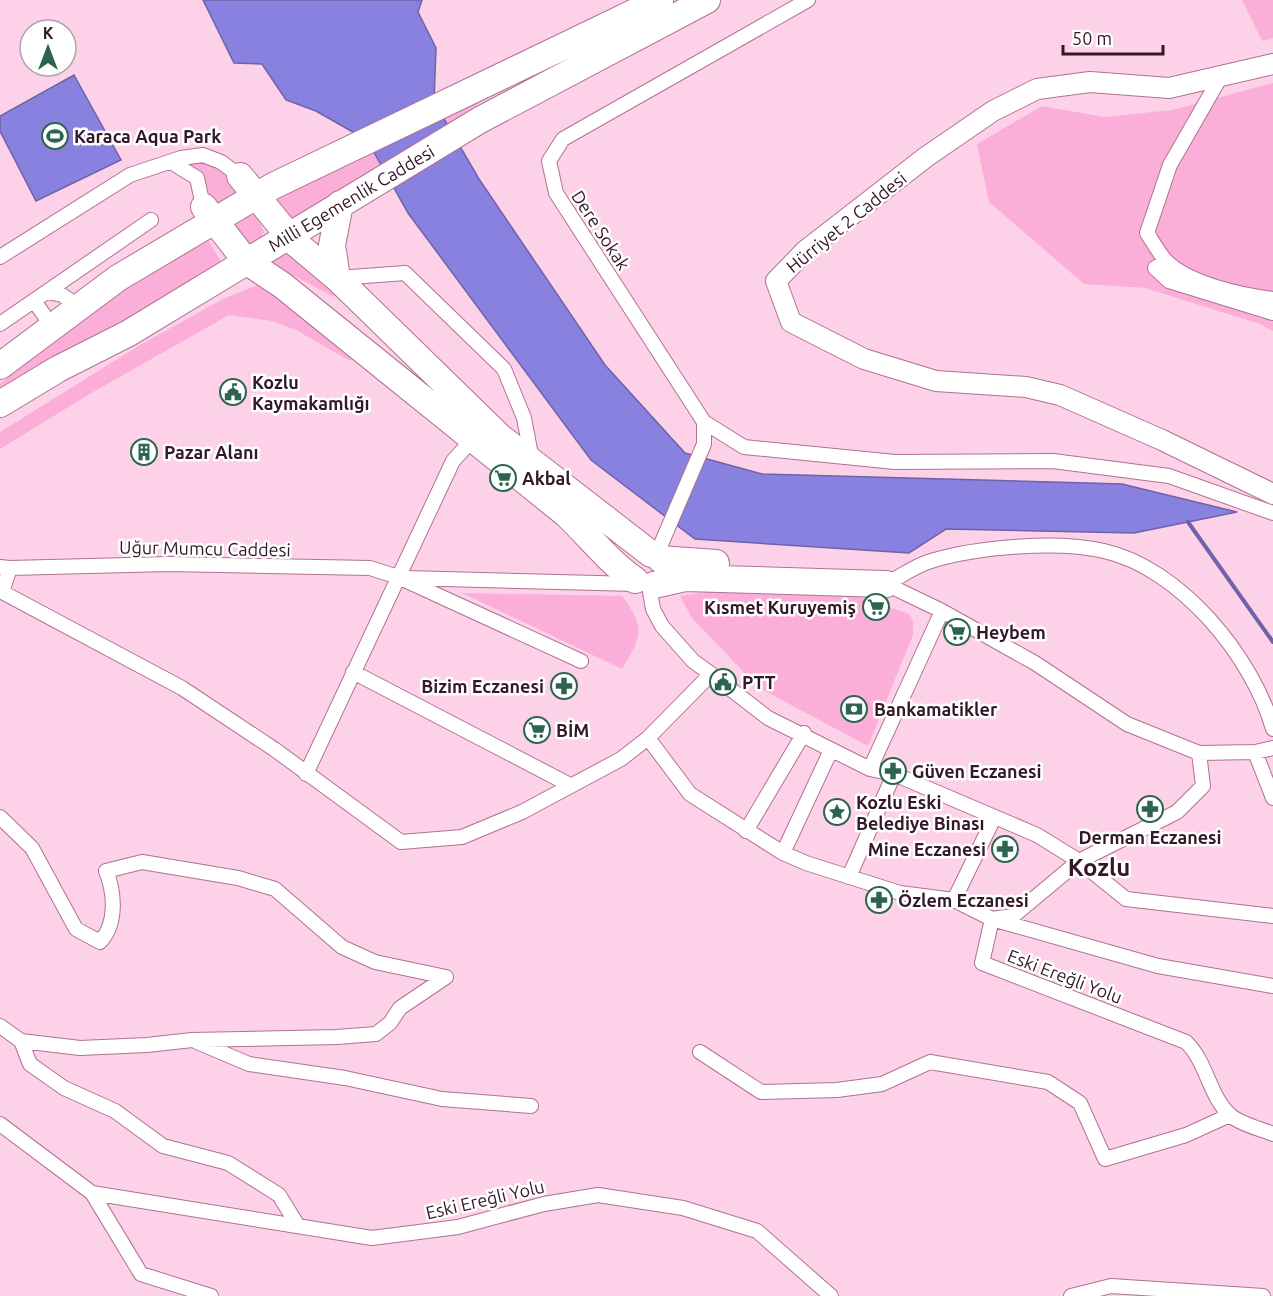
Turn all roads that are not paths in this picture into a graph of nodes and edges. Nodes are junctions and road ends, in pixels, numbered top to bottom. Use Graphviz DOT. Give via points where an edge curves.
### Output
graph roads {
  1 [pos="660,0"];
  2 [pos="707,0"];
  3 [pos="808,0"];
  4 [pos="1273,64"];
  5 [pos="1221,76"];
  6 [pos="171,162"];
  7 [pos="240,176"];
  8 [pos="264,191"];
  9 [pos="348,199"];
  10 [pos="208,213"];
  11 [pos="150,220"];
  12 [pos="287,235"];
  13 [pos="0,257"];
  14 [pos="1166,261"];
  15 [pos="236,267"];
  16 [pos="338,278"];
  17 [pos="47,292"];
  18 [pos="1273,299"];
  19 [pos="34,301"];
  20 [pos="78,306"];
  21 [pos="1273,313"];
  22 [pos="0,324"];
  23 [pos="52,326"];
  24 [pos="0,366"];
  25 [pos="0,404"];
  26 [pos="704,422"];
  27 [pos="472,440"];
  28 [pos="533,465"];
  29 [pos="1273,494"];
  30 [pos="1273,513"];
  31 [pos="656,557"];
  32 [pos="5,567"];
  33 [pos="398,577"];
  34 [pos="644,584"];
  35 [pos="886,584"];
  36 [pos="942,611"];
  37 [pos="581,661"];
  38 [pos="354,672"];
  39 [pos="711,675"];
  40 [pos="1273,729"];
  41 [pos="804,733"];
  42 [pos="648,738"];
  43 [pos="1273,748"];
  44 [pos="831,750"];
  45 [pos="1255,752"];
  46 [pos="1199,753"];
  47 [pos="870,769"];
  48 [pos="306,774"];
  49 [pos="894,774"];
  50 [pos="570,785"];
  51 [pos="1273,798"];
  52 [pos="0,817"];
  53 [pos="994,818"];
  54 [pos="746,831"];
  55 [pos="783,853"];
  56 [pos="1079,861"];
  57 [pos="849,878"];
  58 [pos="954,900"];
  59 [pos="1273,916"];
  60 [pos="992,919"];
  61 [pos="1273,986"];
  62 [pos="0,1026"];
  63 [pos="192,1040"];
  64 [pos="21,1041"];
  65 [pos="700,1052"];
  66 [pos="531,1106"];
  67 [pos="1230,1115"];
  68 [pos="0,1124"];
  69 [pos="1273,1134"];
  70 [pos="92,1193"];
  71 [pos="298,1226"];
  72 [pos="211,1296"];
  73 [pos="831,1296"];
  74 [pos="1071,1296"];
  75 [pos="1263,1296"];
  1 -- 8 [label="highway, Milli Egemenlik Caddesi"];
  2 -- 9 [label="highway, Milli Egemenlik Caddesi" via="480,120"];
  3 -- 26 [label="street, Dere Sokak" via="563,139 549,161 556,193"];
  4 -- 5 [label="street, Hürriyet 2 Caddesi"];
  5 -- 14 [label="street" via="1170,165 1147,233"];
  5 -- 29 [label="street, Hürriyet 2 Caddesi" via="1169,88 1090,82 1037,89 993,111 926,157 805,251 776,280 791,322 864,359 936,381 1026,387 1060,395"];
  6 -- 7 [label="street" via="203,155"];
  6 -- 10 [label="street" via="197,178"];
  6 -- 13 [label="street" via="130,175"];
  7 -- 8 [label="highway"];
  8 -- 10 [label="highway, Milli Egemenlik Caddesi"];
  8 -- 12 [label="highway"];
  9 -- 12 [label="highway, Milli Egemenlik Caddesi"];
  9 -- 16 [label="highway" via="332,245"];
  10 -- 15 [label="highway"];
  10 -- 20 [label="highway" via="180,240"];
  11 -- 17 [label="street"];
  12 -- 15 [label="highway, Milli Egemenlik Caddesi"];
  12 -- 16 [label="highway"];
  14 -- 18 [label="street" via="1186,275 1212,285"];
  14 -- 21 [label="street" via="1155,268 1169,281"];
  15 -- 25 [label="highway, Milli Egemenlik Caddesi" via="129,333"];
  15 -- 27 [label="highway" via="282,285"];
  16 -- 28 [label="highway" via="423,364"];
  16 -- 28 [label="street" via="405,273 504,369 524,418"];
  17 -- 19 [label="street"];
  17 -- 20 [label="street" via="62,294"];
  19 -- 22 [label="street"];
  19 -- 23 [label="street"];
  20 -- 23 [label="highway"];
  23 -- 24 [label="highway"];
  26 -- 30 [label="street" via="744,447 895,462 1053,461 1169,476"];
  26 -- 31 [label="street" via="704,444"];
  27 -- 33 [label="street" via="453,461"];
  27 -- 34 [label="highway" via="566,514 616,568"];
  28 -- 31 [label="highway"];
  31 -- 34 [label="highway" via="641,555 633,561 631,571"];
  31 -- 35 [label="highway" via="852,569"];
  32 -- 33 [label="street, Uğur Mumcu Caddesi" via="168,564 369,568"];
  32 -- 48 [label="street" via="2,592 182,688"];
  33 -- 34 [label="street"];
  33 -- 37 [label="street"];
  33 -- 38 [label="street"];
  34 -- 35 [label="highway" via="685,578"];
  34 -- 39 [label="street" via="662,626"];
  35 -- 36 [label="street"];
  35 -- 40 [label="street" via="929,561 970,553 1038,545 1104,551 1151,570 1192,601 1231,643 1259,687"];
  36 -- 46 [label="street" via="1035,663 1127,724"];
  36 -- 47 [label="street"];
  38 -- 48 [label="street"];
  38 -- 50 [label="street"];
  39 -- 41 [label="street" via="768,717"];
  39 -- 42 [label="street"];
  41 -- 44 [label="street"];
  41 -- 54 [label="street"];
  42 -- 50 [label="street" via="621,759"];
  42 -- 54 [label="street" via="690,794"];
  43 -- 45 [label="street"];
  44 -- 47 [label="street"];
  44 -- 55 [label="street"];
  45 -- 46 [label="street"];
  45 -- 51 [label="street"];
  46 -- 56 [label="street" via="1203,786 1177,812"];
  47 -- 49 [label="street"];
  48 -- 50 [label="street" via="400,842 462,837 522,812"];
  49 -- 53 [label="street"];
  49 -- 57 [label="street"];
  52 -- 63 [label="street" via="32,848 76,929 100,942 109,932 113,889 106,871 142,862 238,878 275,890 342,947 375,962 446,977 400,1008 376,1034"];
  53 -- 56 [label="street" via="1037,835"];
  53 -- 58 [label="street"];
  54 -- 55 [label="street"];
  55 -- 57 [label="street"];
  56 -- 59 [label="street" via="1126,899"];
  56 -- 60 [label="street" via="1013,916"];
  57 -- 58 [label="street" via="900,893"];
  58 -- 60 [label="street"];
  60 -- 61 [label="street" via="1158,966"];
  60 -- 67 [label="street, Eski Ereğli Yolu" via="982,963 1186,1042 1196,1052"];
  62 -- 64 [label="street"];
  63 -- 64 [label="street" via="80,1048"];
  63 -- 66 [label="street" via="249,1064 345,1078 442,1099"];
  64 -- 71 [label="street" via="30,1064 64,1088 115,1111 163,1146 228,1163 279,1195"];
  65 -- 67 [label="street" via="761,1092 837,1090 882,1084 930,1062 1048,1082 1080,1103 1105,1158 1186,1135"];
  67 -- 69 [label="street"];
  68 -- 70 [label="street, Eski Ereğli Yolu"];
  70 -- 71 [label="street, Eski Ereğli Yolu"];
  70 -- 72 [label="street" via="141,1274"];
  71 -- 73 [label="street, Eski Ereğli Yolu" via="372,1238 458,1227 544,1204 598,1195 683,1208 757,1231"];
  74 -- 75 [label="street" via="1111,1287"];
}
